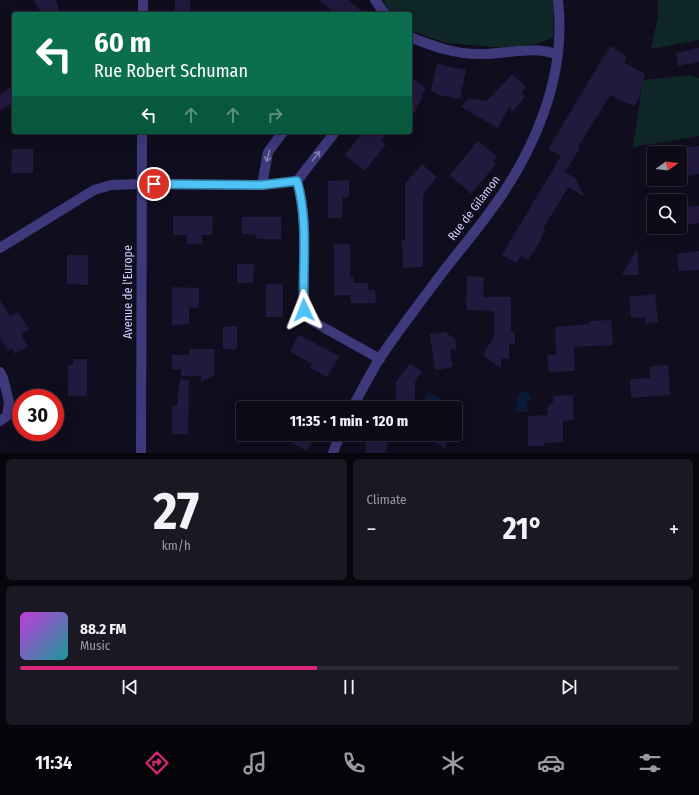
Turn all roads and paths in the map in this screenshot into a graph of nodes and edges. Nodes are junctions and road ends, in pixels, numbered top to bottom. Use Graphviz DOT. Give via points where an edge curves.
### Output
graph roads {
  1 [pos="143,0"];
  2 [pos="375,0"];
  3 [pos="558,0"];
  4 [pos="143,12"];
  5 [pos="381,12"];
  6 [pos="412,38"];
  7 [pos="558,55"];
  8 [pos="142,134"];
  9 [pos="282,134"];
  10 [pos="333,134"];
  11 [pos="297,181"];
  12 [pos="142,184"];
  13 [pos="262,185"];
  14 [pos="0,248"];
  15 [pos="380,359"];
  16 [pos="0,372"];
  17 [pos="356,401"];
  18 [pos="0,421"];
  19 [pos="337,441"];
  20 [pos="140,453"];
  21 [pos="333,453"];
  1 -- 4 [label="street"];
  2 -- 5 [label="street"];
  3 -- 7 [label="street, Rue de Gilamon"];
  6 -- 7 [label="street" via="452,51 480,54 537,50"];
  7 -- 15 [label="street, Rue de Gilamon" via="548,100 510,183"];
  8 -- 12 [label="street, Avenue de l'Europe"];
  9 -- 13 [label="street, one-way" via="268,152"];
  11 -- 10 [label="street, one-way"];
  11 -- 13 [label="street"];
  11 -- 15 [label="street" via="302,197 304,221 304,310 312,321"];
  12 -- 13 [label="street"];
  12 -- 14 [label="street" via="111,185 94,190"];
  12 -- 20 [label="street, Avenue de l'Europe"];
  15 -- 17 [label="street, Rue de Gilamon"];
  16 -- 18 [label="street" via="9,402 7,416"];
  19 -- 21 [label="street"];
}
